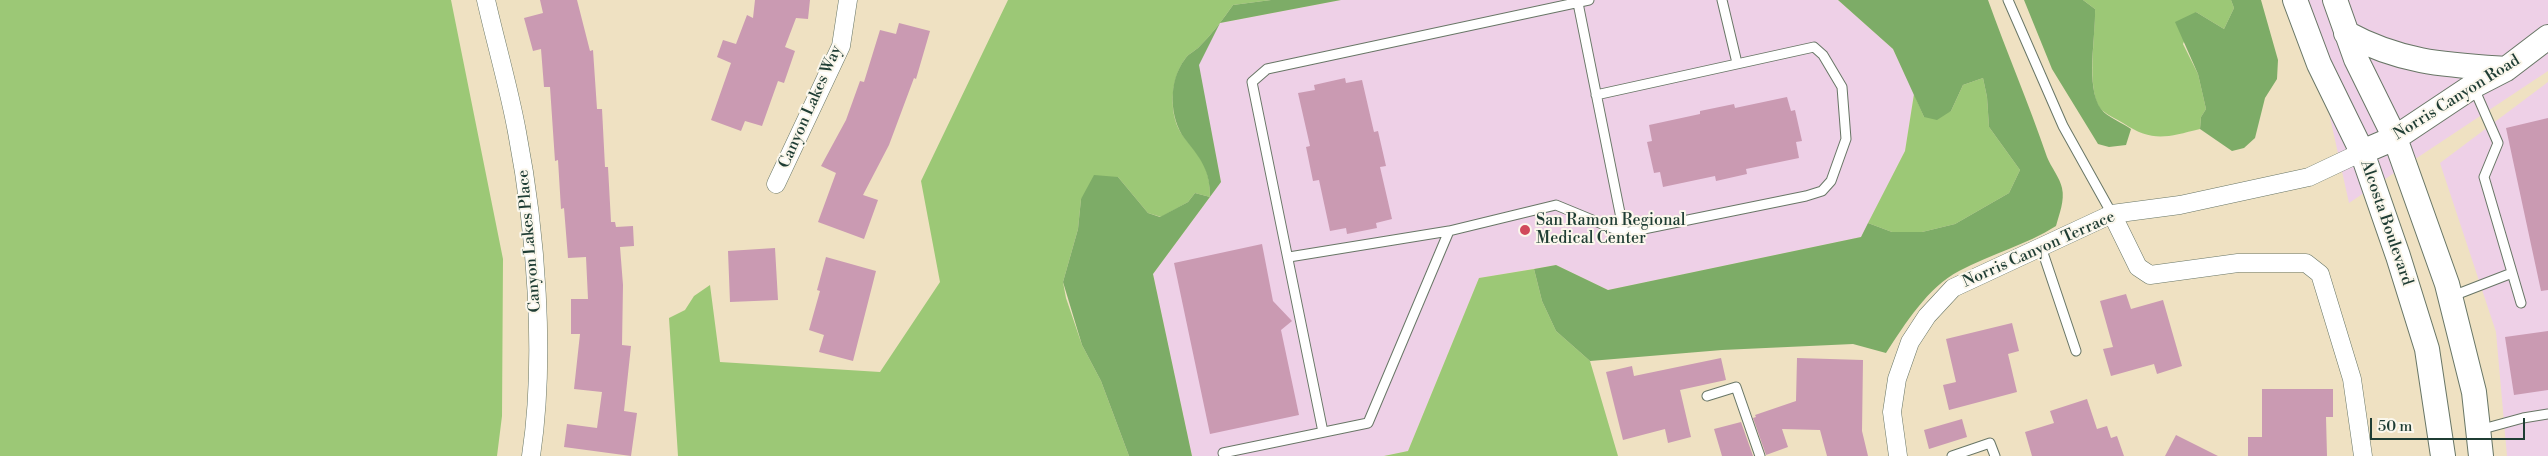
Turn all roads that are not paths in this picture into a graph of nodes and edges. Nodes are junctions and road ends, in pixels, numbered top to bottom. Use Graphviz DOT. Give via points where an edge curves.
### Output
graph roads {
  1 [pos="486,0"];
  2 [pos="848,0"];
  3 [pos="1589,0"];
  4 [pos="1722,0"];
  5 [pos="2008,0"];
  6 [pos="2295,0"];
  7 [pos="2334,0"];
  8 [pos="1578,3"];
  9 [pos="2346,33"];
  10 [pos="2548,37"];
  11 [pos="1737,63"];
  12 [pos="2506,69"];
  13 [pos="2473,86"];
  14 [pos="1596,95"];
  15 [pos="2394,138"];
  16 [pos="2362,152"];
  17 [pos="776,184"];
  18 [pos="2112,214"];
  19 [pos="1448,231"];
  20 [pos="1624,233"];
  21 [pos="2041,247"];
  22 [pos="1289,257"];
  23 [pos="2512,273"];
  24 [pos="2450,298"];
  25 [pos="2521,302"];
  26 [pos="2076,351"];
  27 [pos="1707,396"];
  28 [pos="2548,414"];
  29 [pos="2479,430"];
  30 [pos="1323,432"];
  31 [pos="1223,453"];
  32 [pos="532,456"];
  33 [pos="1760,456"];
  34 [pos="1898,456"];
  35 [pos="1952,456"];
  36 [pos="1995,456"];
  37 [pos="2363,456"];
  38 [pos="2443,456"];
  39 [pos="2481,456"];
  1 -- 32 [label="street, Canyon Lakes Place" via="517,130 529,200 537,321 536,426"];
  2 -- 17 [label="street, Canyon Lakes Way" via="840,46"];
  3 -- 8 [label="lane"];
  4 -- 11 [label="lane"];
  5 -- 18 [label="lane" via="2063,126"];
  6 -- 16 [label="main road, Alcosta Boulevard" via="2319,64"];
  7 -- 9 [label="main road"];
  8 -- 14 [label="lane"];
  8 -- 22 [label="lane" via="1267,69 1256,76 1252,82"];
  9 -- 12 [label="main road" via="2366,44 2418,61"];
  9 -- 15 [label="main road"];
  10 -- 12 [label="main road, Norris Canyon Road"];
  11 -- 14 [label="lane"];
  11 -- 20 [label="lane" via="1814,48 1823,55 1842,87 1846,139 1831,181 1822,190 1806,196"];
  12 -- 13 [label="main road, Norris Canyon Road"];
  13 -- 15 [label="main road, Norris Canyon Road"];
  13 -- 23 [label="lane" via="2498,143 2484,177"];
  14 -- 20 [label="lane"];
  15 -- 16 [label="main road, Norris Canyon Road"];
  15 -- 24 [label="main road"];
  16 -- 18 [label="street, Norris Canyon Terrace" via="2309,177 2180,205"];
  16 -- 38 [label="main road, Alcosta Boulevard" via="2428,349"];
  18 -- 21 [label="street, Norris Canyon Terrace"];
  18 -- 37 [label="street" via="2138,267 2150,275 2238,263 2306,264 2320,274 2352,379"];
  19 -- 20 [label="lane" via="1556,205"];
  19 -- 22 [label="lane"];
  19 -- 30 [label="lane" via="1368,423"];
  21 -- 26 [label="lane"];
  21 -- 34 [label="street, Norris Canyon Terrace" via="1954,288 1927,316 1910,342 1897,379 1892,412"];
  22 -- 30 [label="lane"];
  23 -- 24 [label="lane"];
  23 -- 25 [label="lane"];
  24 -- 29 [label="main road" via="2474,392"];
  27 -- 33 [label="lane" via="1736,388"];
  28 -- 29 [label="lane"];
  29 -- 39 [label="main road"];
  30 -- 31 [label="lane"];
  35 -- 36 [label="lane" via="1990,443"];
}
